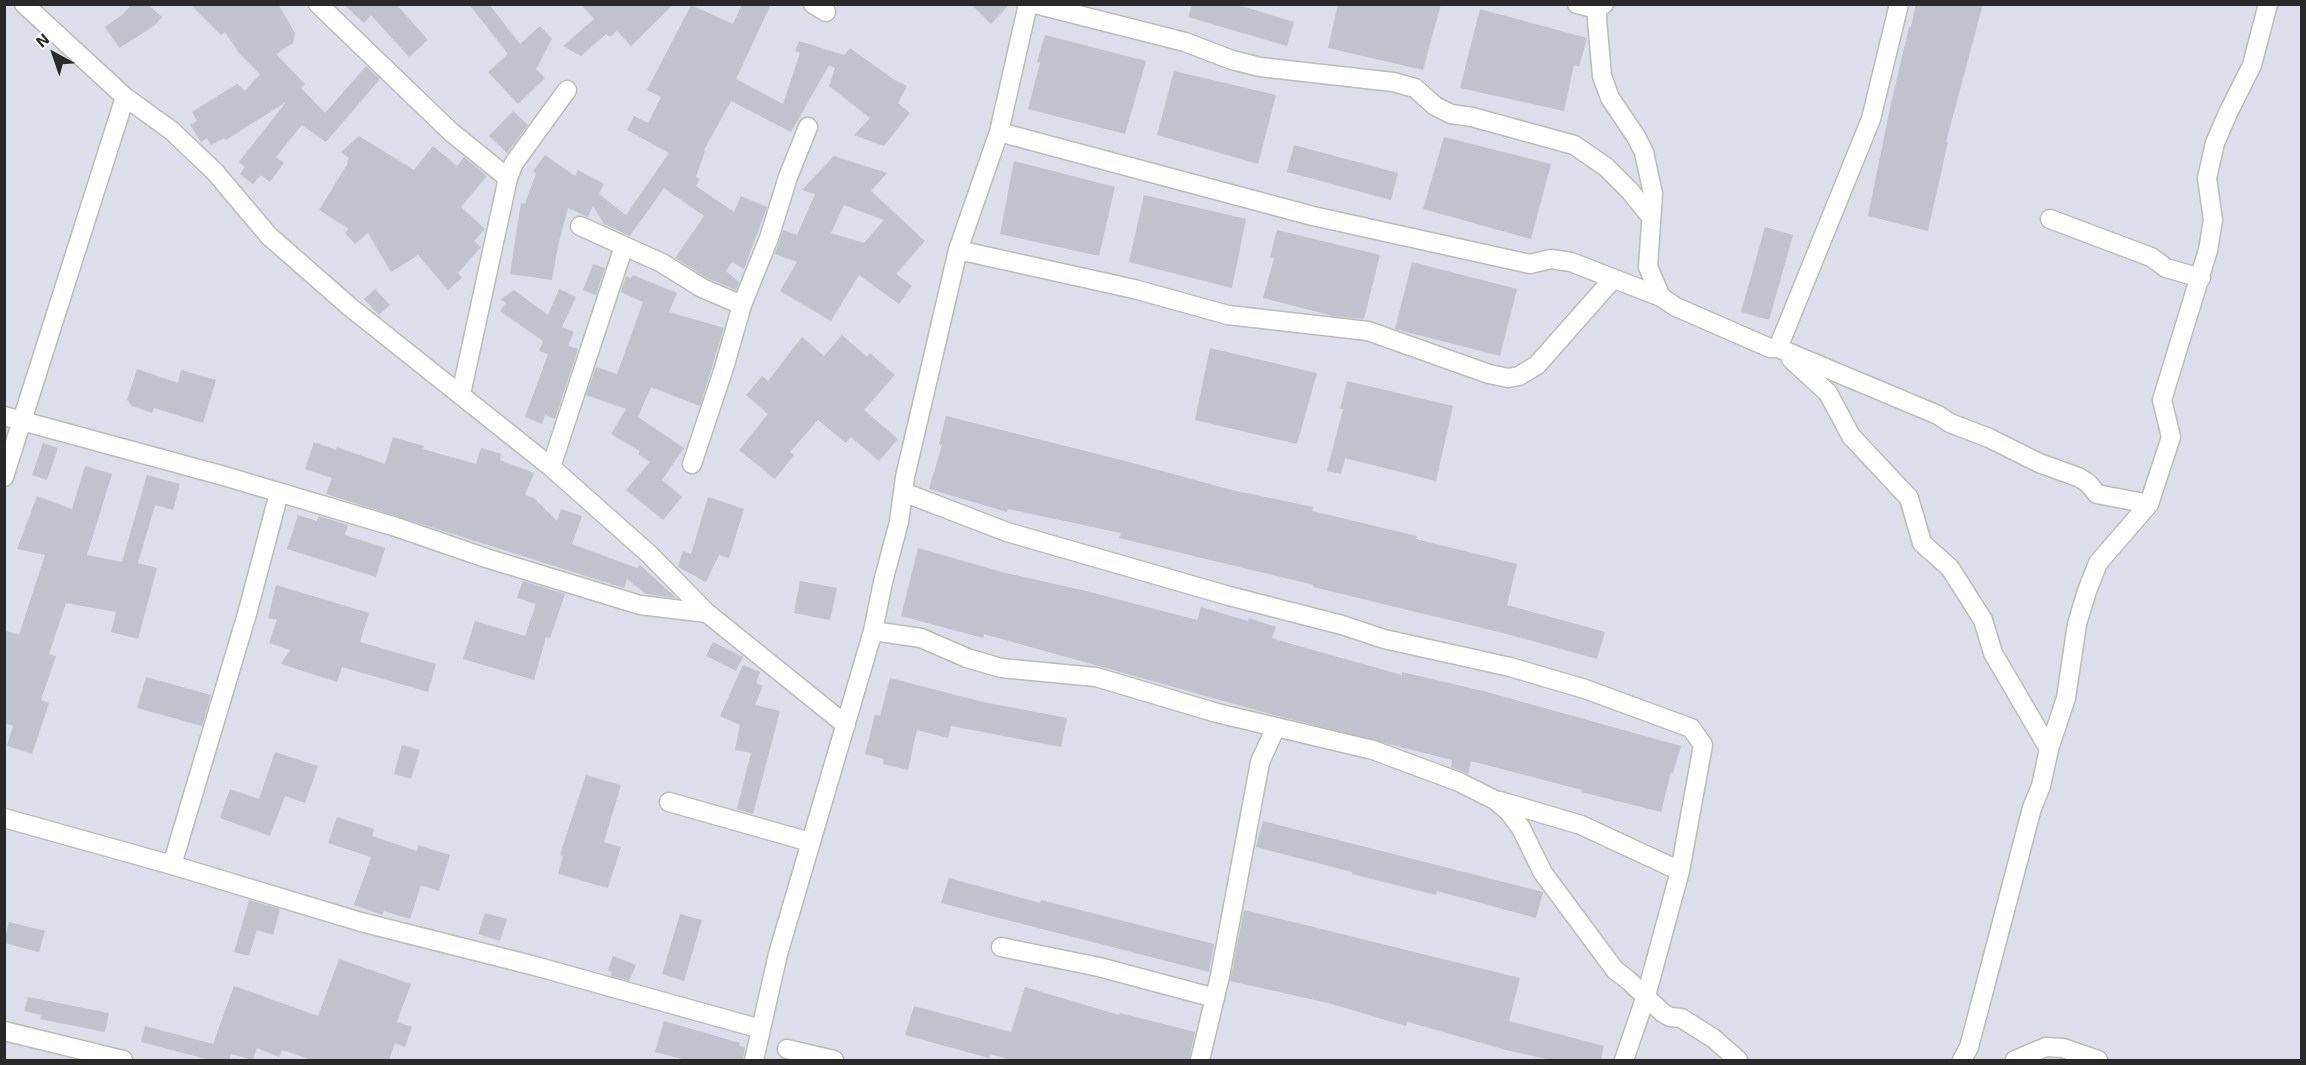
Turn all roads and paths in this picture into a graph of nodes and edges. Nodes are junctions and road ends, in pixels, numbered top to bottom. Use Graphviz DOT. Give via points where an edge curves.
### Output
graph roads {
  1 [pos="24,4"];
  2 [pos="318,4"];
  3 [pos="1028,4"];
  4 [pos="1035,4"];
  5 [pos="1577,4"];
  6 [pos="1899,4"];
  7 [pos="2268,4"];
  8 [pos="1601,7"];
  9 [pos="567,90"];
  10 [pos="125,97"];
  11 [pos="808,127"];
  12 [pos="999,132"];
  13 [pos="508,178"];
  14 [pos="1651,218"];
  15 [pos="2050,219"];
  16 [pos="580,226"];
  17 [pos="624,246"];
  18 [pos="958,250"];
  19 [pos="2201,278"];
  20 [pos="1613,279"];
  21 [pos="1661,297"];
  22 [pos="742,305"];
  23 [pos="1778,348"];
  24 [pos="461,394"];
  25 [pos="4,416"];
  26 [pos="24,421"];
  27 [pos="692,464"];
  28 [pos="551,466"];
  29 [pos="4,477"];
  30 [pos="903,492"];
  31 [pos="279,493"];
  32 [pos="2149,504"];
  33 [pos="707,613"];
  34 [pos="873,632"];
  35 [pos="846,725"];
  36 [pos="1276,727"];
  37 [pos="2049,749"];
  38 [pos="1495,800"];
  39 [pos="669,802"];
  40 [pos="4,818"];
  41 [pos="810,842"];
  42 [pos="172,865"];
  43 [pos="1680,871"];
  44 [pos="1001,947"];
  45 [pos="1646,996"];
  46 [pos="1215,998"];
  47 [pos="761,1029"];
  48 [pos="4,1031"];
  49 [pos="788,1049"];
  50 [pos="123,1060"];
  51 [pos="754,1060"];
  52 [pos="834,1060"];
  53 [pos="1200,1060"];
  54 [pos="1624,1060"];
  55 [pos="1738,1060"];
  56 [pos="1962,1060"];
  57 [pos="2015,1060"];
  58 [pos="2098,1060"];
  1 -- 10 [label="street"];
  2 -- 13 [label="street" via="451,132"];
  3 -- 12 [label="street"];
  4 -- 14 [label="street" via="1185,42 1260,67 1394,82 1415,88 1451,114 1574,145 1605,167"];
  5 -- 8 [label="street"];
  6 -- 23 [label="street" via="1871,119"];
  7 -- 19 [label="street" via="2252,65 2215,143 2207,178 2213,220"];
  8 -- 14 [label="street" via="1602,76 1610,98 1644,152 1653,194"];
  9 -- 13 [label="street" via="514,163"];
  10 -- 24 [label="street" via="172,131 214,171 269,236 296,260"];
  10 -- 26 [label="street"];
  11 -- 22 [label="street"];
  12 -- 18 [label="street"];
  12 -- 20 [label="street" via="1313,216 1530,264 1551,259 1571,262"];
  13 -- 24 [label="street"];
  14 -- 21 [label="street" via="1648,267"];
  15 -- 19 [label="street" via="2151,257 2166,268"];
  16 -- 17 [label="street"];
  17 -- 22 [label="street"];
  17 -- 28 [label="street"];
  18 -- 20 [label="street" via="1228,315 1368,331 1508,378 1537,365"];
  18 -- 30 [label="street"];
  19 -- 32 [label="street" via="2162,400 2171,437"];
  20 -- 21 [label="street"];
  21 -- 23 [label="street" via="1770,348"];
  22 -- 27 [label="street"];
  23 -- 32 [label="street" via="2078,477 2097,494"];
  23 -- 37 [label="street" via="1828,393 1851,436 1909,498 1922,543 1950,568 1983,620 1993,653"];
  24 -- 28 [label="street"];
  25 -- 26 [label="street"];
  26 -- 29 [label="street"];
  26 -- 31 [label="street"];
  28 -- 33 [label="street" via="649,554"];
  30 -- 34 [label="street"];
  30 -- 43 [label="street" via="1007,532 1384,639 1510,667 1585,689 1691,728 1703,745"];
  31 -- 33 [label="street" via="640,605"];
  31 -- 42 [label="street" via="248,614"];
  32 -- 37 [label="street" via="2098,563 2077,624 2066,698"];
  33 -- 35 [label="street"];
  34 -- 35 [label="street"];
  34 -- 36 [label="street" via="921,638 1001,668 1096,677"];
  35 -- 41 [label="street"];
  36 -- 38 [label="street" via="1374,750"];
  36 -- 46 [label="street" via="1260,762"];
  37 -- 56 [label="street" via="1969,1047"];
  38 -- 43 [label="street" via="1581,825"];
  38 -- 45 [label="street" via="1521,828 1543,873 1610,965"];
  39 -- 41 [label="street"];
  40 -- 42 [label="street"];
  41 -- 47 [label="street"];
  42 -- 47 [label="street" via="361,922"];
  43 -- 45 [label="street"];
  44 -- 46 [label="street" via="1098,967"];
  45 -- 54 [label="street"];
  45 -- 55 [label="street" via="1670,1017 1681,1018 1713,1038"];
  46 -- 53 [label="street"];
  47 -- 51 [label="street"];
  48 -- 50 [label="street"];
  49 -- 52 [label="street"];
  57 -- 58 [label="street" via="2046,1047 2063,1048"];
}
